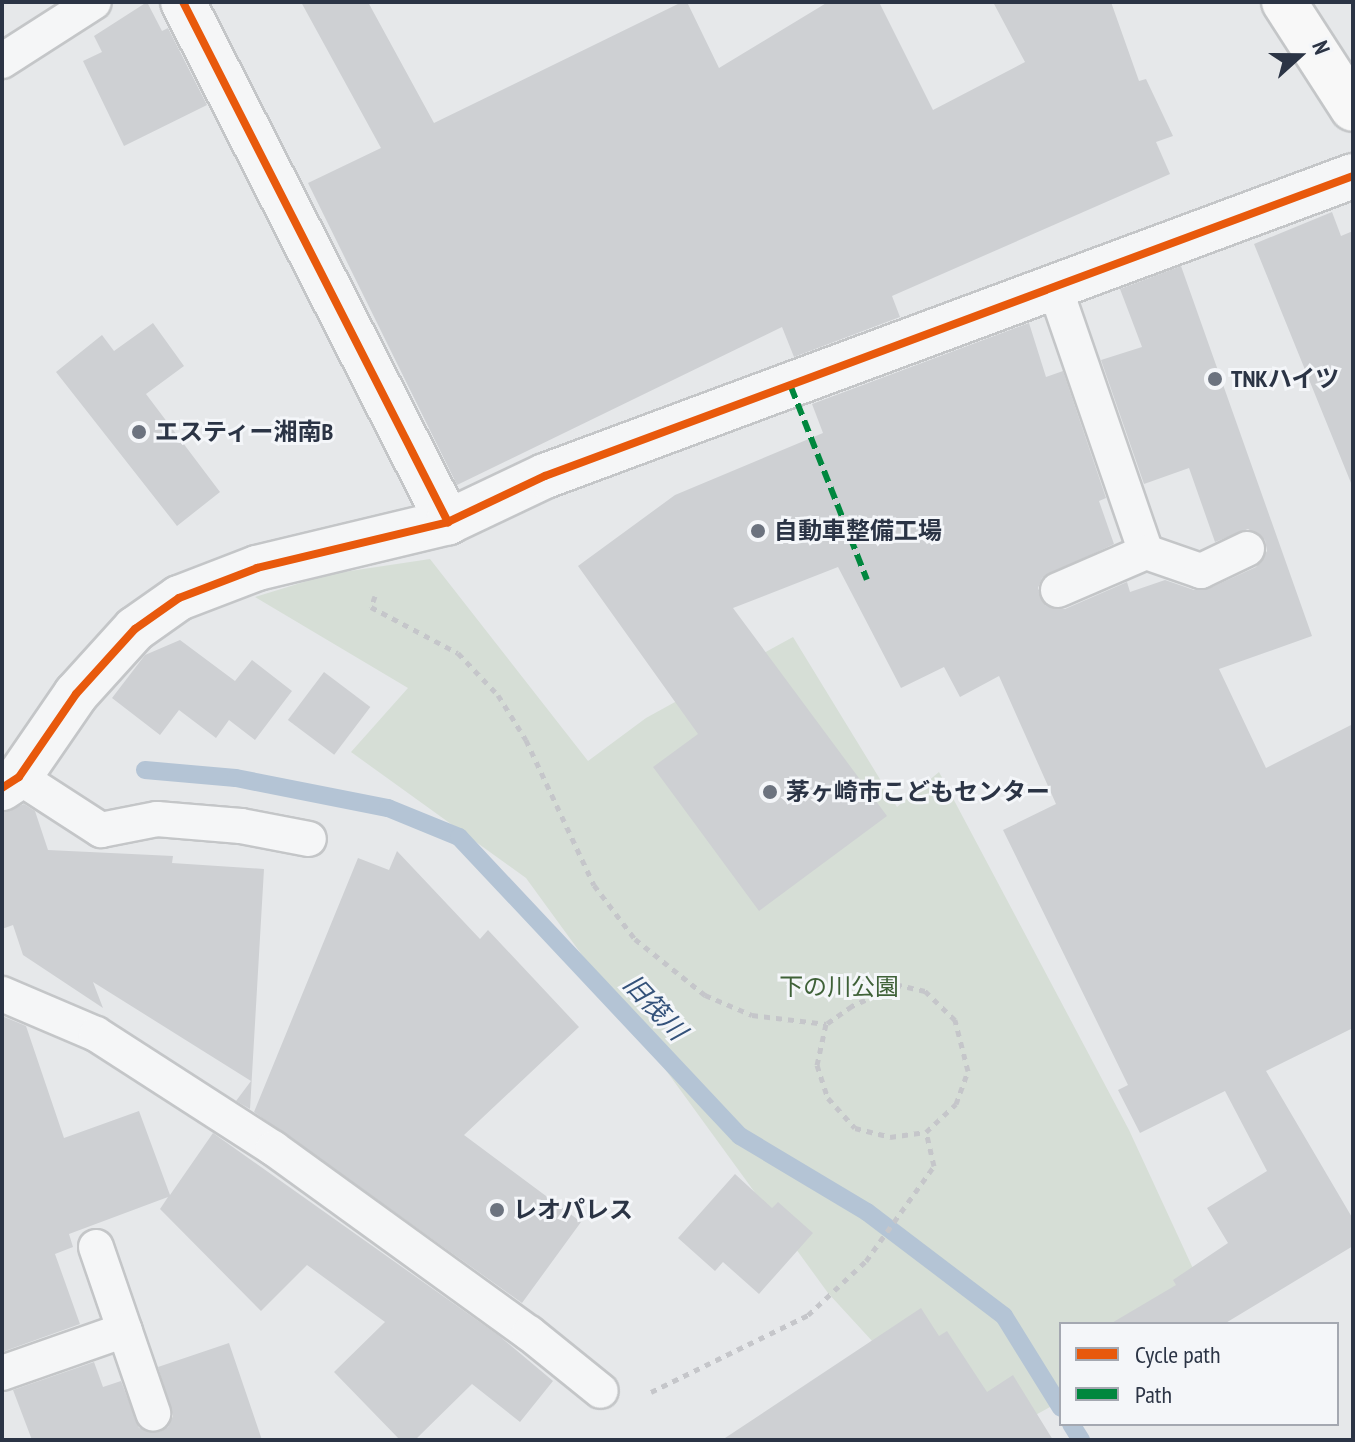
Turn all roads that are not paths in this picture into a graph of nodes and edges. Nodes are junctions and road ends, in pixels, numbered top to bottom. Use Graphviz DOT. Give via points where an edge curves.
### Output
graph roads {
  1 [pos="94,2"];
  2 [pos="183,2"];
  3 [pos="1284,2"];
  4 [pos="2,61"];
  5 [pos="1353,109"];
  6 [pos="1353,176"];
  7 [pos="1055,288"];
  8 [pos="448,522"];
  9 [pos="1247,549"];
  10 [pos="1146,552"];
  11 [pos="1058,590"];
  12 [pos="11,782"];
  13 [pos="309,839"];
  14 [pos="2,994"];
  15 [pos="96,1247"];
  16 [pos="125,1330"];
  17 [pos="2,1373"];
  18 [pos="601,1391"];
  19 [pos="153,1413"];
  1 -- 4 [label="lane"];
  2 -- 8 [label="street"];
  3 -- 5 [label="highway"];
  6 -- 7 [label="street"];
  7 -- 8 [label="street" via="545,476"];
  7 -- 10 [label="lane"];
  8 -- 12 [label="street" via="257,568 179,598 135,629 76,694"];
  9 -- 10 [label="lane" via="1201,571"];
  10 -- 11 [label="lane"];
  12 -- 13 [label="lane" via="101,830 157,819 241,826"];
  14 -- 18 [label="lane" via="96,1034 273,1148"];
  15 -- 16 [label="lane"];
  16 -- 17 [label="lane"];
  16 -- 19 [label="lane"];
}
